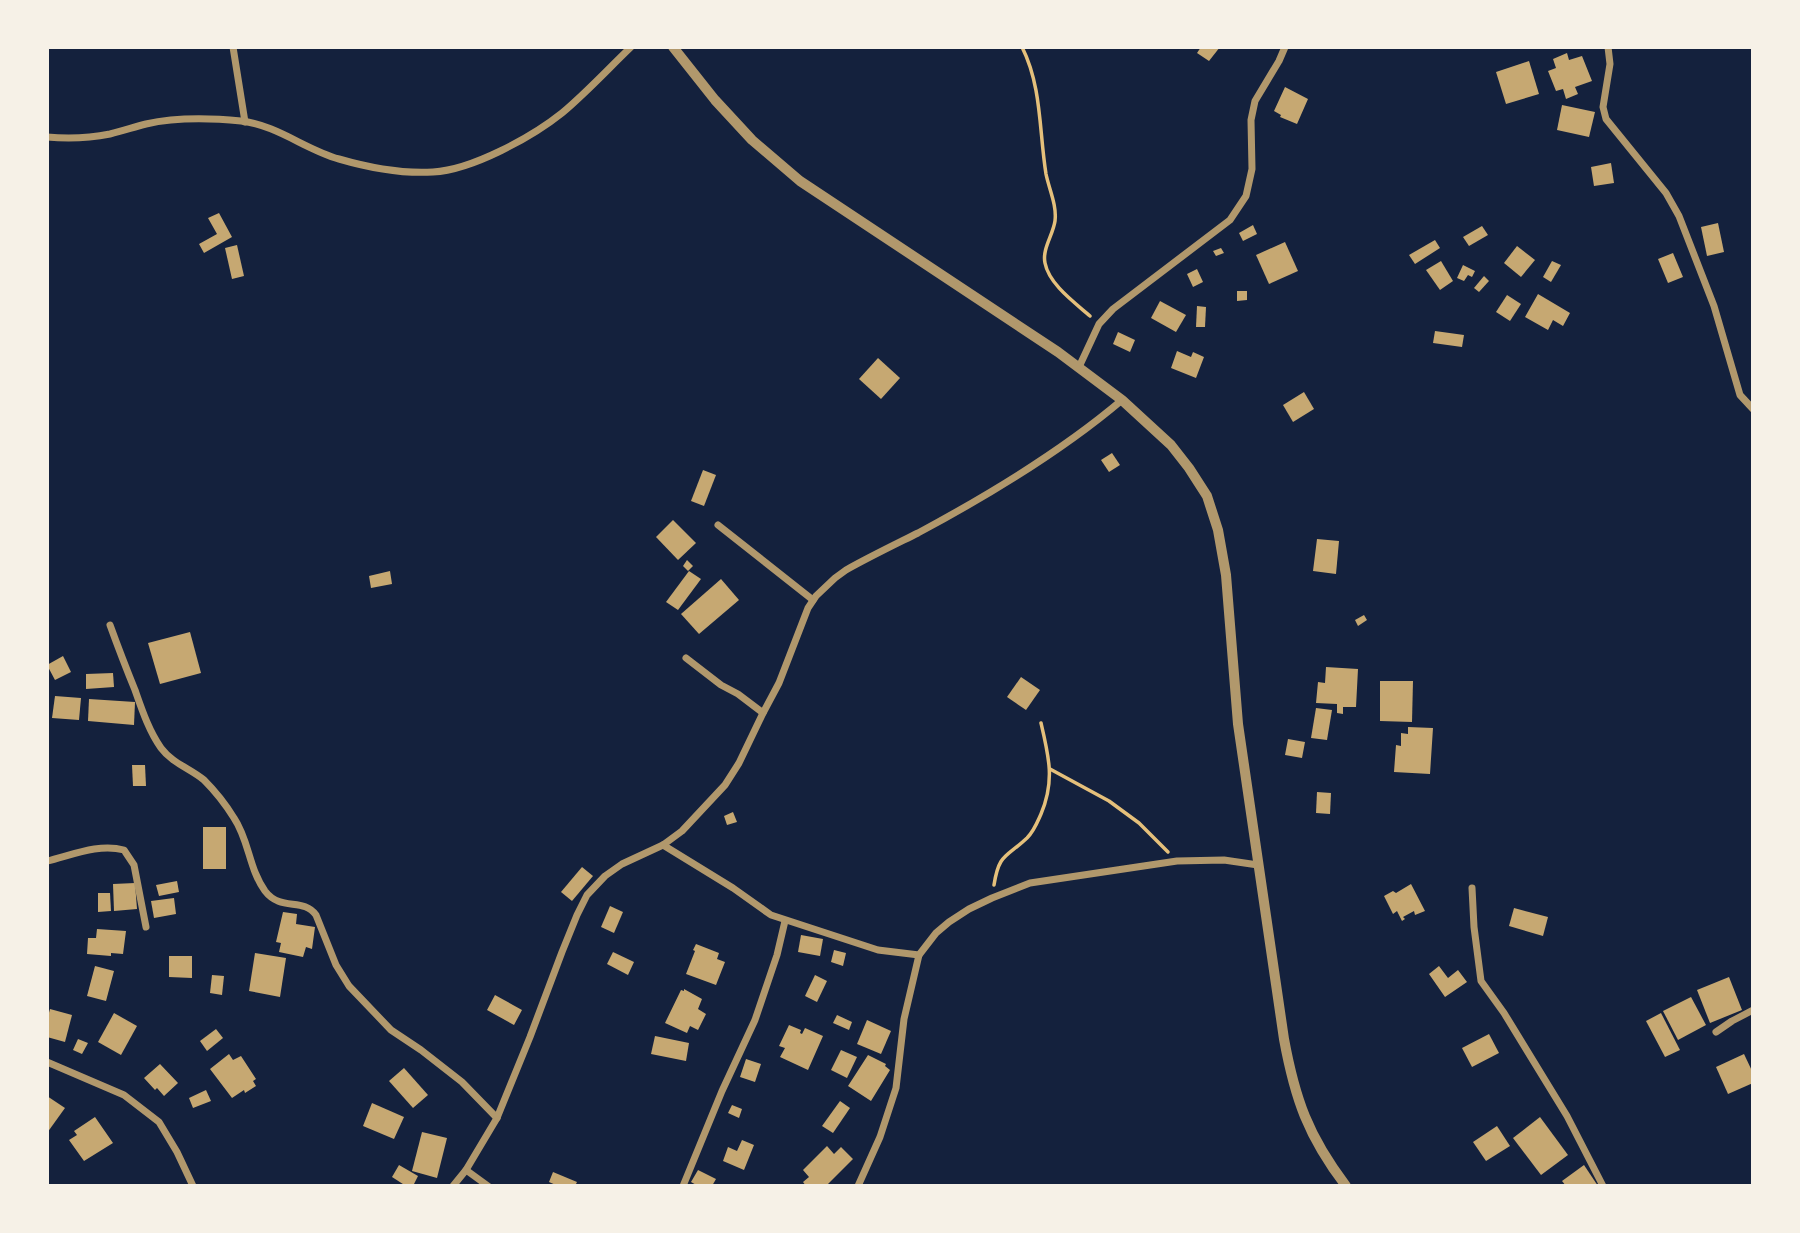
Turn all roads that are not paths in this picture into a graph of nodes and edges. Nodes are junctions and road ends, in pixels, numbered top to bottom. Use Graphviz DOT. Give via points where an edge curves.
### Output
graph roads {
  1 [pos="233,47"];
  2 [pos="631,47"];
  3 [pos="673,47"];
  4 [pos="1285,47"];
  5 [pos="1608,47"];
  6 [pos="245,121"];
  7 [pos="47,137"];
  8 [pos="1079,367"];
  9 [pos="1122,400"];
  10 [pos="1753,410"];
  11 [pos="718,525"];
  12 [pos="813,600"];
  13 [pos="110,625"];
  14 [pos="686,657"];
  15 [pos="763,713"];
  16 [pos="663,845"];
  17 [pos="47,861"];
  18 [pos="1258,865"];
  19 [pos="1472,888"];
  20 [pos="785,921"];
  21 [pos="146,927"];
  22 [pos="919,955"];
  23 [pos="1753,1010"];
  24 [pos="1716,1032"];
  25 [pos="47,1062"];
  26 [pos="497,1118"];
  27 [pos="466,1170"];
  28 [pos="193,1186"];
  29 [pos="453,1186"];
  30 [pos="488,1186"];
  31 [pos="683,1186"];
  32 [pos="858,1186"];
  33 [pos="1346,1186"];
  34 [pos="1604,1186"];
  1 -- 6 [label="street"];
  2 -- 6 [label="street" via="537,131 489,156 436,172 369,168"];
  3 -- 8 [label="street" via="752,140 800,181"];
  4 -- 8 [label="street" via="1255,101 1246,196 1230,220 1113,309 1099,324"];
  5 -- 10 [label="street" via="1606,119 1679,216 1714,306 1740,395"];
  6 -- 7 [label="street" via="173,120 111,134"];
  8 -- 9 [label="street"];
  9 -- 12 [label="street" via="1091,426 975,500 846,570"];
  9 -- 18 [label="street" via="1189,468 1207,496 1219,530 1238,724"];
  11 -- 12 [label="street"];
  12 -- 15 [label="street"];
  13 -- 26 [label="street" via="148,725 163,751 203,779 233,816 265,890 282,903 312,910 349,986 391,1030 463,1082"];
  14 -- 15 [label="street"];
  15 -- 16 [label="street" via="725,785"];
  16 -- 20 [label="street"];
  16 -- 26 [label="street" via="622,864 587,895"];
  17 -- 21 [label="street" via="111,846 124,850 134,864"];
  18 -- 22 [label="street" via="1177,861 1030,883 969,909 936,933"];
  18 -- 33 [label="street" via="1292,1080 1305,1120"];
  19 -- 34 [label="street" via="1481,981 1567,1116"];
  20 -- 22 [label="street" via="878,950"];
  20 -- 31 [label="street" via="755,1020"];
  22 -- 32 [label="street" via="904,1019 896,1088"];
  23 -- 24 [label="street"];
  25 -- 28 [label="street" via="124,1095 159,1122"];
  26 -- 27 [label="street"];
  27 -- 29 [label="street"];
  27 -- 30 [label="street"];
}
